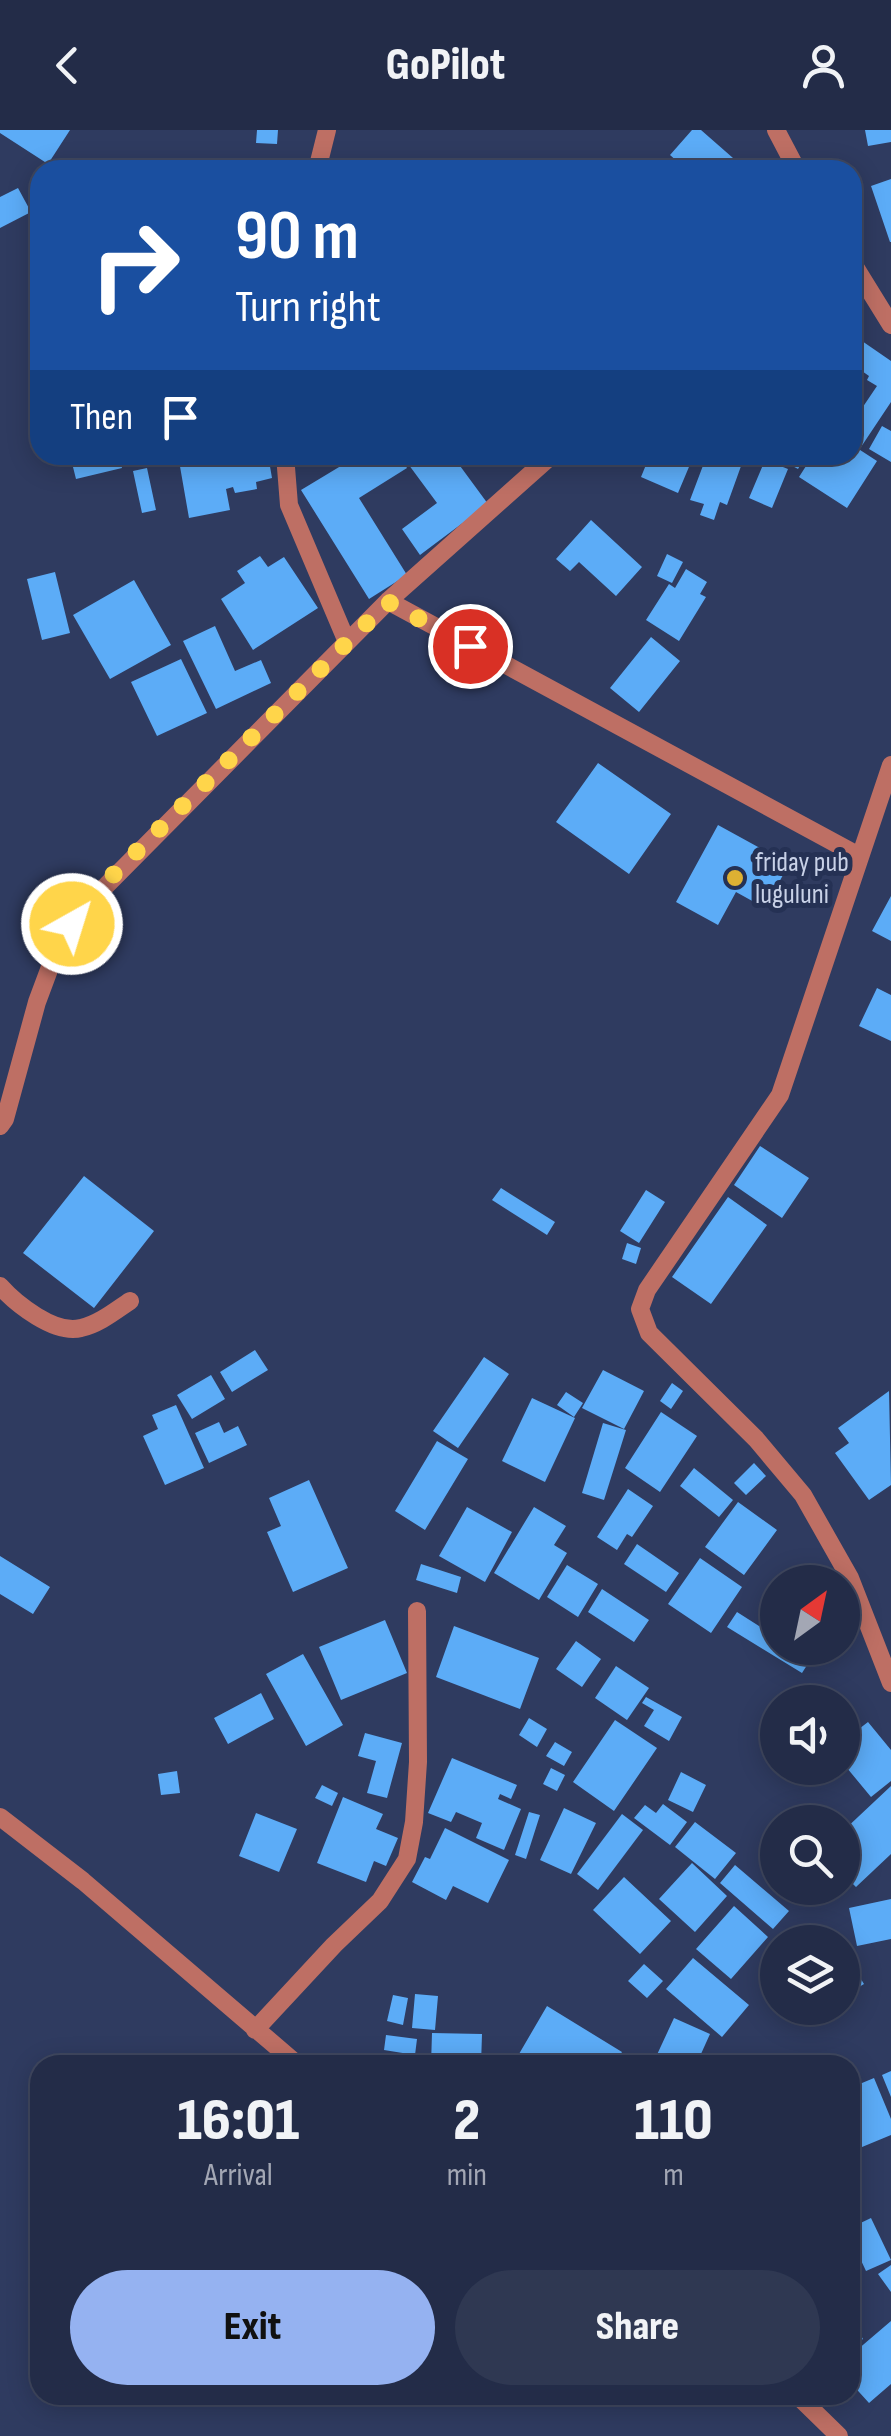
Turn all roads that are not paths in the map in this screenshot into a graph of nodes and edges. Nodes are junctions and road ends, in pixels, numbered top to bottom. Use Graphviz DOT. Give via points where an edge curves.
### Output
graph roads {
  1 [pos="327,130"];
  2 [pos="776,130"];
  3 [pos="320,160"];
  4 [pos="791,160"];
  5 [pos="862,278"];
  6 [pos="891,325"];
  7 [pos="286,465"];
  8 [pos="541,465"];
  9 [pos="388,602"];
  10 [pos="347,642"];
  11 [pos="891,766"];
  12 [pos="859,856"];
  13 [pos="0,1126"];
  14 [pos="0,1286"];
  15 [pos="130,1301"];
  16 [pos="418,1610"];
  17 [pos="891,1683"];
  18 [pos="0,1817"];
  19 [pos="255,2030"];
  20 [pos="286,2055"];
  21 [pos="806,2405"];
  22 [pos="839,2436"];
  1 -- 3 [label="street"];
  2 -- 4 [label="street"];
  5 -- 6 [label="street"];
  7 -- 10 [label="street" via="289,506"];
  8 -- 9 [label="street"];
  9 -- 10 [label="street"];
  9 -- 12 [label="street"];
  10 -- 13 [label="street" via="108,880 68,930 37,1002"];
  11 -- 12 [label="street"];
  12 -- 17 [label="street" via="780,1095 640,1309 649,1334 756,1439 802,1495 850,1578"];
  14 -- 15 [label="street" via="52,1324 77,1330"];
  16 -- 19 [label="street" via="418,1762 406,1859 380,1901"];
  18 -- 19 [label="street"];
  19 -- 20 [label="street"];
  21 -- 22 [label="street"];
}
